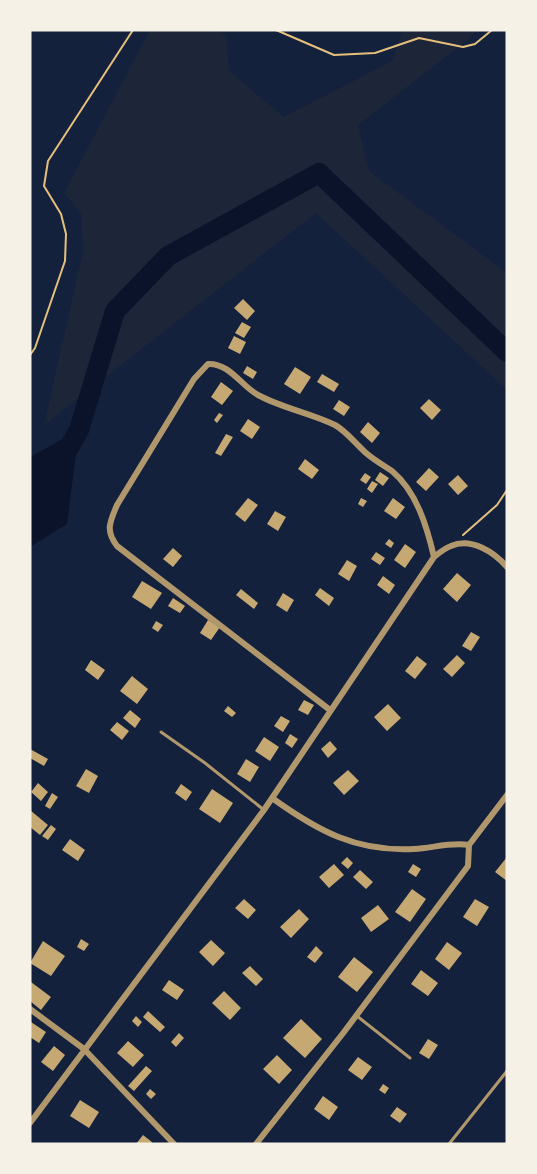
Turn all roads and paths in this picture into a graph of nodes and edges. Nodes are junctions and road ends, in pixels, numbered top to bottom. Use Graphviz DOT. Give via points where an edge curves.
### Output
graph roads {
  1 [pos="133,30"];
  2 [pos="276,30"];
  3 [pos="492,30"];
  4 [pos="30,355"];
  5 [pos="507,490"];
  6 [pos="453,545"];
  7 [pos="434,556"];
  8 [pos="507,567"];
  9 [pos="330,710"];
  10 [pos="160,732"];
  11 [pos="507,795"];
  12 [pos="272,798"];
  13 [pos="264,810"];
  14 [pos="469,845"];
  15 [pos="30,1009"];
  16 [pos="356,1015"];
  17 [pos="84,1049"];
  18 [pos="410,1058"];
  19 [pos="507,1071"];
  20 [pos="30,1123"];
  21 [pos="174,1144"];
  22 [pos="256,1144"];
  23 [pos="449,1144"];
  1 -- 4 [label="path" via="48,161 44,186 61,214 66,261"];
  2 -- 3 [label="path" via="334,55 375,53 419,38 463,47 475,44"];
  5 -- 6 [label="path" via="497,505"];
  6 -- 7 [label="street"];
  6 -- 8 [label="street" via="475,544"];
  7 -- 9 [label="street"];
  7 -- 9 [label="street" via="428,529 402,482 336,426 255,394 214,364 208,364 194,379 117,505 110,537"];
  9 -- 12 [label="street"];
  10 -- 13 [label="lane"];
  11 -- 14 [label="street"];
  12 -- 13 [label="street"];
  12 -- 14 [label="street" via="302,820 353,844 414,849"];
  13 -- 17 [label="street"];
  14 -- 16 [label="street" via="468,866"];
  15 -- 17 [label="street"];
  16 -- 18 [label="lane"];
  16 -- 22 [label="street"];
  17 -- 20 [label="street"];
  17 -- 21 [label="street"];
  19 -- 23 [label="lane"];
}
